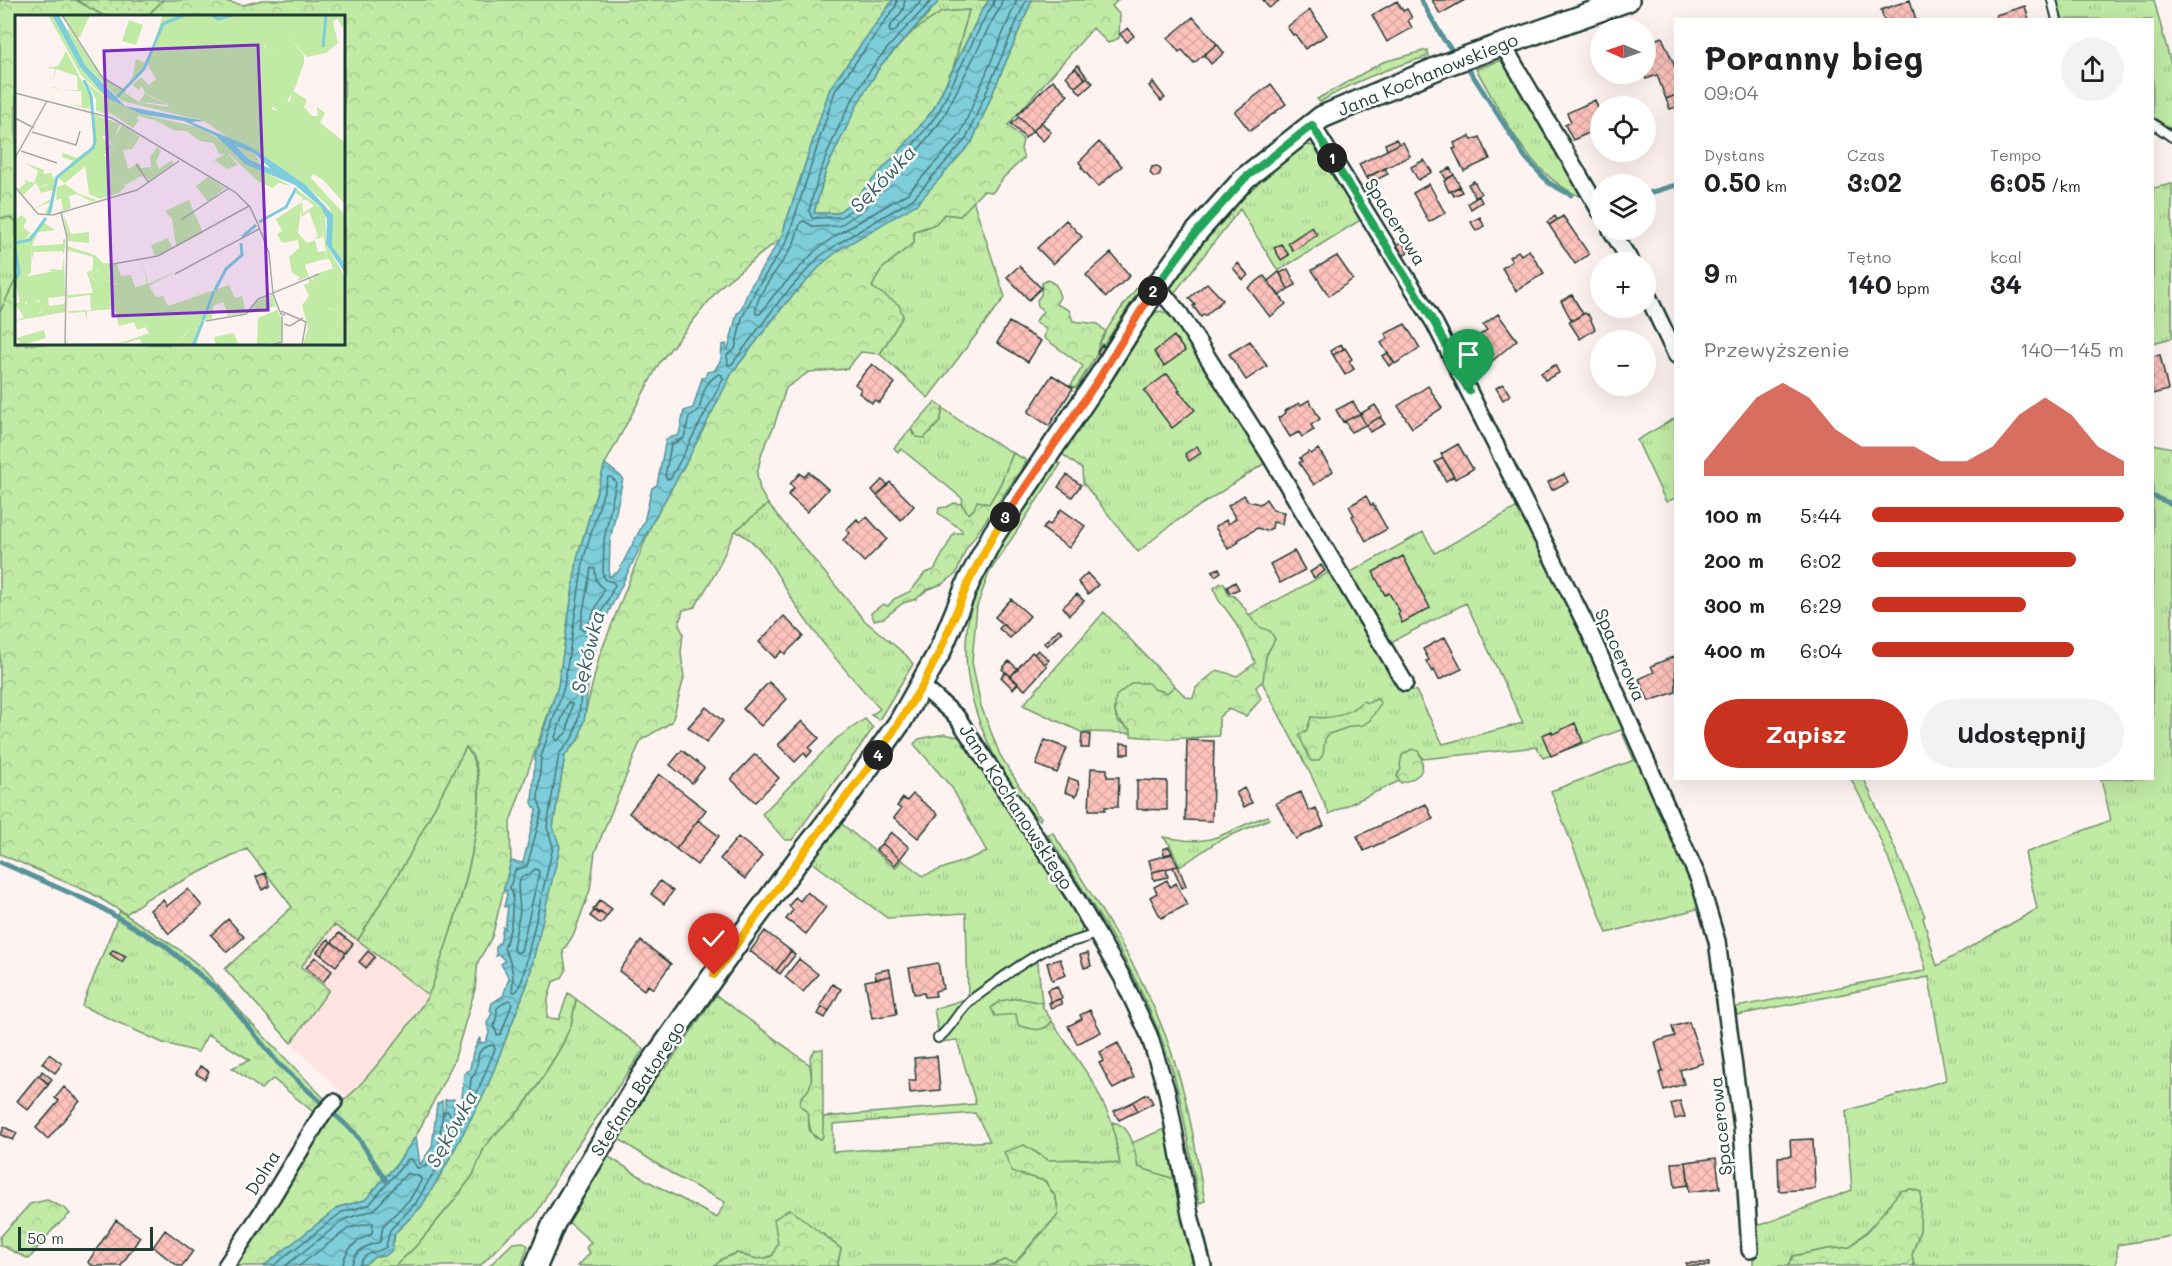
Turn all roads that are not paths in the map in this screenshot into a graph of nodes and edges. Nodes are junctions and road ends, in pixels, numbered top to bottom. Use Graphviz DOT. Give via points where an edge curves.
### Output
graph roads {
  1 [pos="1628,0"];
  2 [pos="2052,0"];
  3 [pos="2056,18"];
  4 [pos="1503,45"];
  5 [pos="2154,124"];
  6 [pos="1312,125"];
  7 [pos="2172,137"];
  8 [pos="1590,194"];
  9 [pos="1157,286"];
  10 [pos="1656,313"];
  11 [pos="1674,351"];
  12 [pos="1405,683"];
  13 [pos="922,686"];
  14 [pos="1096,933"];
  15 [pos="938,1038"];
  16 [pos="334,1102"];
  17 [pos="1750,1250"];
  18 [pos="226,1266"];
  19 [pos="536,1266"];
  20 [pos="1203,1266"];
  1 -- 4 [label="street, Jana Kochanowskiego"];
  2 -- 3 [label="lane"];
  4 -- 6 [label="street, Jana Kochanowskiego" via="1445,65 1322,117"];
  4 -- 8 [label="street"];
  5 -- 7 [label="lane"];
  6 -- 9 [label="street, Jana Kochanowskiego" via="1245,178 1194,235"];
  6 -- 17 [label="street, Spacerowa" via="1435,324 1589,631 1700,880 1717,941 1742,1127"];
  9 -- 12 [label="street" via="1180,314 1269,454"];
  9 -- 13 [label="street, Jana Kochanowskiego" via="994,534"];
  10 -- 11 [label="street"];
  13 -- 14 [label="street, Jana Kochanowskiego" via="957,717"];
  13 -- 19 [label="street, Stefana Batorego" via="882,749 644,1074 554,1222"];
  14 -- 15 [label="lane" via="1044,951 1008,974 964,1005 945,1034"];
  14 -- 20 [label="street, Jana Kochanowskiego" via="1149,1035 1167,1092"];
  16 -- 18 [label="street, Dolna" via="321,1116"];
}
